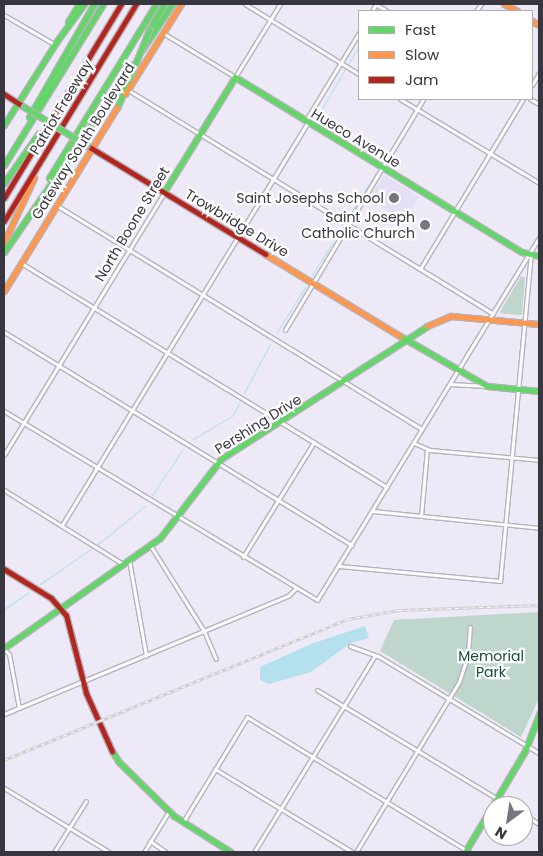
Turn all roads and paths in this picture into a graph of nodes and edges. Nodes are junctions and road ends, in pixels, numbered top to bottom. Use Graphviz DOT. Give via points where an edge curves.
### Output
graph roads {
  1 [pos="79,4"];
  2 [pos="84,4"];
  3 [pos="94,4"];
  4 [pos="102,4"];
  5 [pos="121,4"];
  6 [pos="136,4"];
  7 [pos="156,4"];
  8 [pos="164,4"];
  9 [pos="172,4"];
  10 [pos="180,4"];
  11 [pos="245,4"];
  12 [pos="280,4"];
  13 [pos="504,4"];
  14 [pos="515,10"];
  15 [pos="4,15"];
  16 [pos="270,19"];
  17 [pos="163,33"];
  18 [pos="358,35"];
  19 [pos="54,45"];
  20 [pos="341,62"];
  21 [pos="358,73"];
  22 [pos="235,77"];
  23 [pos="71,86"];
  24 [pos="128,90"];
  25 [pos="4,94"];
  26 [pos="402,100"];
  27 [pos="422,100"];
  28 [pos="522,100"];
  29 [pos="18,103"];
  30 [pos="117,108"];
  31 [pos="417,109"];
  32 [pos="307,121"];
  33 [pos="4,125"];
  34 [pos="25,130"];
  35 [pos="200,135"];
  36 [pos="92,148"];
  37 [pos="490,153"];
  38 [pos="4,165"];
  39 [pos="383,168"];
  40 [pos="35,171"];
  41 [pos="273,179"];
  42 [pos="4,183"];
  43 [pos="539,183"];
  44 [pos="164,192"];
  45 [pos="4,198"];
  46 [pos="56,206"];
  47 [pos="455,211"];
  48 [pos="4,221"];
  49 [pos="348,225"];
  50 [pos="17,232"];
  51 [pos="238,237"];
  52 [pos="539,238"];
  53 [pos="4,242"];
  54 [pos="129,250"];
  55 [pos="4,252"];
  56 [pos="530,255"];
  57 [pos="539,256"];
  58 [pos="21,263"];
  59 [pos="420,269"];
  60 [pos="313,283"];
  61 [pos="4,291"];
  62 [pos="202,295"];
  63 [pos="94,308"];
  64 [pos="491,317"];
  65 [pos="525,322"];
  66 [pos="539,324"];
  67 [pos="285,330"];
  68 [pos="4,332"];
  69 [pos="406,340"];
  70 [pos="167,352"];
  71 [pos="59,365"];
  72 [pos="458,372"];
  73 [pos="344,382"];
  74 [pos="450,384"];
  75 [pos="486,386"];
  76 [pos="519,390"];
  77 [pos="539,391"];
  78 [pos="132,410"];
  79 [pos="4,411"];
  80 [pos="281,422"];
  81 [pos="23,423"];
  82 [pos="422,429"];
  83 [pos="314,442"];
  84 [pos="414,442"];
  85 [pos="427,449"];
  86 [pos="4,455"];
  87 [pos="513,457"];
  88 [pos="539,460"];
  89 [pos="217,463"];
  90 [pos="96,468"];
  91 [pos="387,487"];
  92 [pos="4,490"];
  93 [pos="278,500"];
  94 [pos="373,511"];
  95 [pos="421,516"];
  96 [pos="178,517"];
  97 [pos="506,524"];
  98 [pos="62,525"];
  99 [pos="539,528"];
  100 [pos="150,545"];
  101 [pos="352,545"];
  102 [pos="243,558"];
  103 [pos="129,560"];
  104 [pos="124,564"];
  105 [pos="339,566"];
  106 [pos="4,569"];
  107 [pos="295,589"];
  108 [pos="61,609"];
  109 [pos="470,627"];
  110 [pos="204,631"];
  111 [pos="350,646"];
  112 [pos="4,648"];
  113 [pos="146,655"];
  114 [pos="375,655"];
  115 [pos="216,659"];
  116 [pos="83,681"];
  117 [pos="317,690"];
  118 [pos="449,699"];
  119 [pos="344,706"];
  120 [pos="19,708"];
  121 [pos="4,714"];
  122 [pos="539,714"];
  123 [pos="528,746"];
  124 [pos="418,751"];
  125 [pos="539,754"];
  126 [pos="312,757"];
  127 [pos="215,769"];
  128 [pos="4,788"];
  129 [pos="492,796"];
  130 [pos="499,796"];
  131 [pos="86,801"];
  132 [pos="386,802"];
  133 [pos="281,809"];
  134 [pos="169,811"];
  135 [pos="183,822"];
  136 [pos="483,823"];
  137 [pos="69,828"];
  138 [pos="150,841"];
  139 [pos="54,852"];
  140 [pos="109,852"];
  141 [pos="144,852"];
  142 [pos="166,852"];
  143 [pos="232,852"];
  144 [pos="254,852"];
  145 [pos="352,852"];
  146 [pos="356,852"];
  147 [pos="466,852"];
  1 -- 19 [label="main road"];
  2 -- 19 [label="main road"];
  3 -- 34 [label="main road" via="26,122"];
  4 -- 34 [label="main road"];
  5 -- 23 [label="main road, Patriot Freeway"];
  6 -- 40 [label="main road, Patriot Freeway"];
  7 -- 50 [label="main road"];
  8 -- 30 [label="main road, bridge" via="149,30"];
  9 -- 50 [label="main road"];
  10 -- 17 [label="main road, Gateway South Boulevard"];
  11 -- 16 [label="street"];
  12 -- 16 [label="street, North Boone Street"];
  13 -- 14 [label="main road"];
  15 -- 19 [label="street"];
  16 -- 20 [label="street"];
  16 -- 22 [label="street, North Boone Street"];
  17 -- 22 [label="street, Hueco Avenue"];
  17 -- 24 [label="main road, Gateway South Boulevard"];
  18 -- 20 [label="street"];
  19 -- 29 [label="main road"];
  20 -- 21 [label="street"];
  20 -- 32 [label="street"];
  22 -- 32 [label="main road, Hueco Avenue"];
  22 -- 35 [label="main road, North Boone Street"];
  23 -- 42 [label="main road" via="63,93"];
  23 -- 45 [label="main road, Patriot Freeway"];
  24 -- 30 [label="main road, Gateway South Boulevard"];
  24 -- 35 [label="street"];
  25 -- 29 [label="main road, Trowbridge Drive"];
  26 -- 31 [label="street"];
  27 -- 31 [label="street"];
  28 -- 37 [label="street"];
  29 -- 33 [label="main road"];
  29 -- 36 [label="main road, Trowbridge Drive, bridge"];
  30 -- 36 [label="main road, Gateway South Boulevard"];
  31 -- 37 [label="street"];
  31 -- 39 [label="street"];
  32 -- 39 [label="main road, Hueco Avenue"];
  32 -- 41 [label="street"];
  34 -- 38 [label="main road"];
  35 -- 41 [label="street"];
  35 -- 44 [label="main road, North Boone Street"];
  36 -- 44 [label="main road, Trowbridge Drive"];
  36 -- 46 [label="main road, Gateway South Boulevard"];
  37 -- 43 [label="street"];
  37 -- 47 [label="street"];
  39 -- 47 [label="main road, Hueco Avenue"];
  39 -- 49 [label="street"];
  40 -- 48 [label="main road, Patriot Freeway"];
  40 -- 53 [label="main road"];
  41 -- 49 [label="street"];
  41 -- 51 [label="street"];
  44 -- 51 [label="main road, Trowbridge Drive"];
  44 -- 54 [label="street, North Boone Street"];
  46 -- 54 [label="street"];
  46 -- 58 [label="main road, Gateway South Boulevard"];
  47 -- 56 [label="main road, Hueco Avenue"];
  47 -- 59 [label="street"];
  49 -- 59 [label="street"];
  49 -- 60 [label="street"];
  50 -- 55 [label="main road"];
  51 -- 60 [label="main road, Trowbridge Drive"];
  51 -- 62 [label="street"];
  52 -- 56 [label="street"];
  54 -- 62 [label="street"];
  54 -- 63 [label="street, North Boone Street"];
  56 -- 57 [label="main road, Hueco Avenue"];
  56 -- 64 [label="street"];
  56 -- 65 [label="street"];
  58 -- 61 [label="main road, Gateway South Boulevard"];
  58 -- 63 [label="street"];
  59 -- 64 [label="street"];
  60 -- 67 [label="street"];
  60 -- 69 [label="main road, Trowbridge Drive"];
  62 -- 70 [label="street"];
  62 -- 73 [label="street"];
  63 -- 70 [label="street"];
  63 -- 71 [label="street, North Boone Street"];
  64 -- 65 [label="main road, Pershing Drive"];
  64 -- 69 [label="main road, Pershing Drive" via="446,316"];
  64 -- 72 [label="street"];
  65 -- 66 [label="main road, Pershing Drive"];
  65 -- 76 [label="street"];
  68 -- 71 [label="street"];
  69 -- 72 [label="main road, Trowbridge Drive"];
  69 -- 73 [label="main road, Pershing Drive"];
  70 -- 78 [label="street"];
  70 -- 80 [label="street"];
  71 -- 78 [label="street"];
  71 -- 81 [label="street, North Boone Street"];
  72 -- 74 [label="street"];
  72 -- 75 [label="main road, Trowbridge Drive"];
  73 -- 80 [label="main road, Pershing Drive"];
  73 -- 82 [label="street"];
  74 -- 75 [label="street"];
  74 -- 82 [label="street"];
  75 -- 76 [label="main road, Trowbridge Drive"];
  76 -- 77 [label="main road, Trowbridge Drive"];
  76 -- 87 [label="street"];
  78 -- 89 [label="street"];
  78 -- 90 [label="street"];
  79 -- 81 [label="street"];
  80 -- 83 [label="street"];
  80 -- 89 [label="main road, Pershing Drive"];
  81 -- 86 [label="street, North Boone Street"];
  81 -- 90 [label="street"];
  82 -- 84 [label="street"];
  83 -- 91 [label="street"];
  83 -- 93 [label="street"];
  84 -- 85 [label="street"];
  84 -- 91 [label="street"];
  85 -- 87 [label="street"];
  85 -- 95 [label="street"];
  87 -- 88 [label="street"];
  87 -- 97 [label="street"];
  89 -- 93 [label="street"];
  89 -- 96 [label="main road, Pershing Drive"];
  90 -- 96 [label="street"];
  90 -- 98 [label="street"];
  91 -- 94 [label="street"];
  92 -- 98 [label="street"];
  93 -- 101 [label="street"];
  93 -- 102 [label="street"];
  94 -- 95 [label="street"];
  94 -- 101 [label="street"];
  95 -- 97 [label="street"];
  96 -- 100 [label="main road, Pershing Drive"];
  96 -- 102 [label="street"];
  97 -- 99 [label="street"];
  97 -- 105 [label="street" via="500,581"];
  98 -- 104 [label="street"];
  100 -- 103 [label="main road, Pershing Drive"];
  100 -- 110 [label="street"];
  101 -- 105 [label="street"];
  102 -- 107 [label="street"];
  103 -- 104 [label="main road, Pershing Drive"];
  103 -- 113 [label="street"];
  104 -- 108 [label="main road, Pershing Drive"];
  105 -- 107 [label="street" via="317,600"];
  106 -- 108 [label="main road" via="51,598"];
  107 -- 110 [label="street" via="288,596"];
  108 -- 112 [label="main road, Pershing Drive"];
  108 -- 116 [label="main road" via="74,638"];
  109 -- 118 [label="street" via="466,663"];
  110 -- 113 [label="street"];
  110 -- 115 [label="street"];
  111 -- 114 [label="street"];
  112 -- 120 [label="street" via="9,654"];
  113 -- 116 [label="street"];
  114 -- 118 [label="street"];
  114 -- 119 [label="street"];
  116 -- 120 [label="street"];
  116 -- 134 [label="main road" via="114,755"];
  117 -- 119 [label="street"];
  118 -- 123 [label="street"];
  118 -- 124 [label="street"];
  119 -- 124 [label="street"];
  119 -- 126 [label="street"];
  120 -- 121 [label="street"];
  122 -- 123 [label="main road"];
  123 -- 125 [label="street"];
  123 -- 130 [label="main road"];
  124 -- 129 [label="street"];
  124 -- 132 [label="street"];
  126 -- 127 [label="street" via="247,718"];
  126 -- 132 [label="street"];
  126 -- 133 [label="street"];
  127 -- 133 [label="street"];
  127 -- 135 [label="street"];
  128 -- 137 [label="street"];
  131 -- 137 [label="street"];
  132 -- 146 [label="street"];
  132 -- 147 [label="street"];
  133 -- 144 [label="street"];
  133 -- 145 [label="street"];
  134 -- 135 [label="main road"];
  134 -- 138 [label="street"];
  135 -- 143 [label="main road"];
  136 -- 147 [label="main road"];
  137 -- 139 [label="street"];
  137 -- 140 [label="street"];
  138 -- 141 [label="street"];
  138 -- 142 [label="street"];
}
